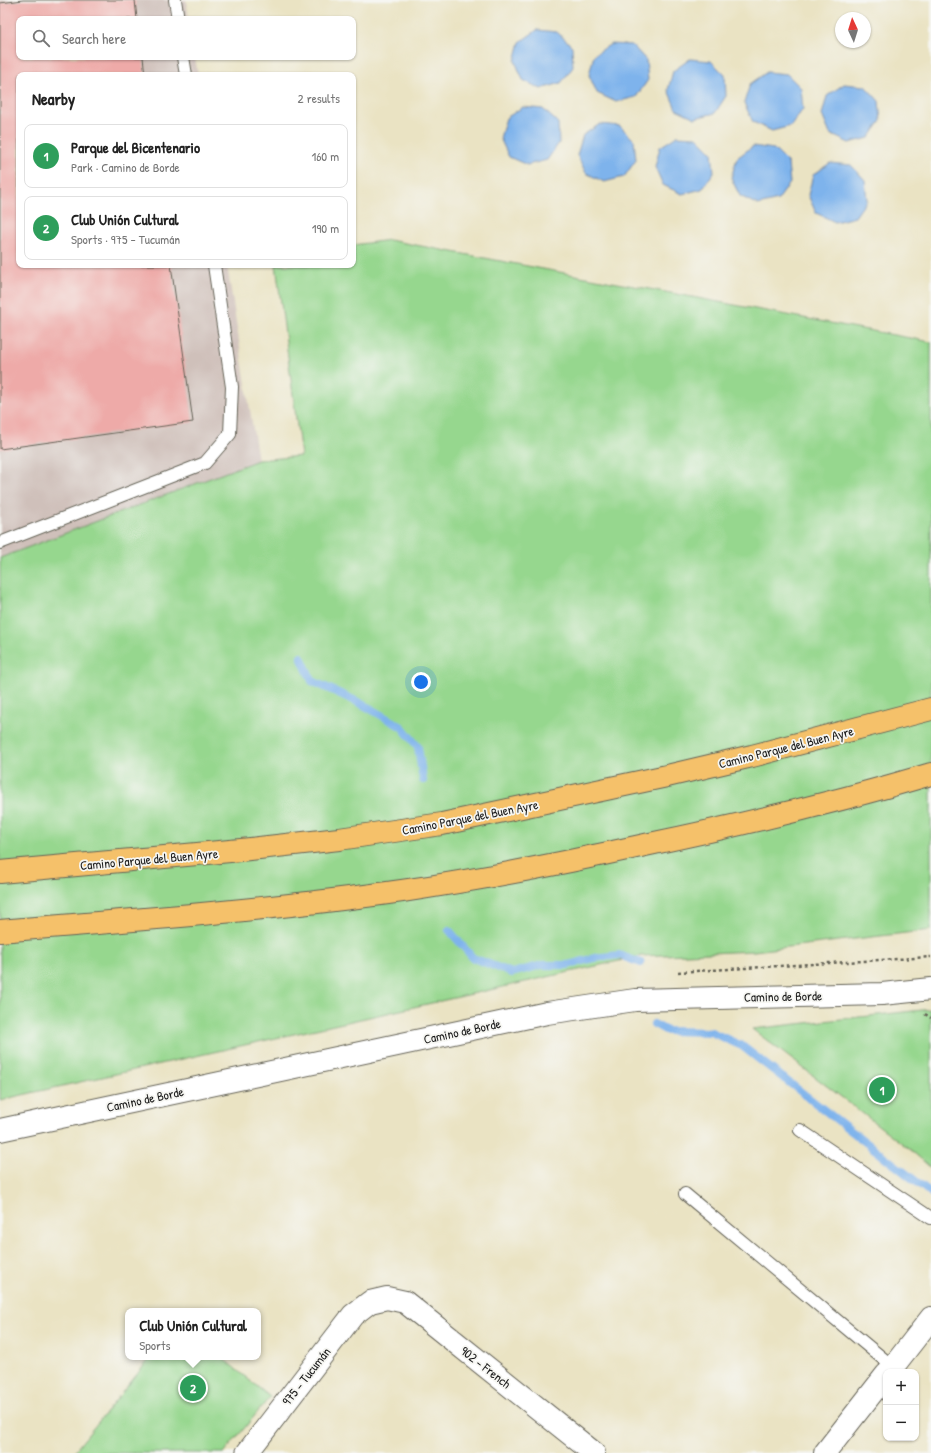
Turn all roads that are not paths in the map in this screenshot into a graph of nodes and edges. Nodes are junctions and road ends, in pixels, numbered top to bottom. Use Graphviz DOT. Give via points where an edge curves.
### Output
graph roads {
  1 [pos="175,0"];
  2 [pos="178,16"];
  3 [pos="184,60"];
  4 [pos="186,72"];
  5 [pos="214,268"];
  6 [pos="0,543"];
  7 [pos="931,709"];
  8 [pos="931,774"];
  9 [pos="0,872"];
  10 [pos="0,931"];
  11 [pos="931,989"];
  12 [pos="0,1130"];
  13 [pos="800,1130"];
  14 [pos="685,1194"];
  15 [pos="931,1218"];
  16 [pos="370,1302"];
  17 [pos="931,1318"];
  18 [pos="886,1369"];
  19 [pos="891,1369"];
  20 [pos="883,1380"];
  21 [pos="584,1450"];
  22 [pos="247,1453"];
  23 [pos="825,1453"];
  1 -- 2 [label="lane"];
  3 -- 4 [label="lane"];
  5 -- 6 [label="lane" via="232,387 230,434 205,463"];
  7 -- 9 [label="highway, Camino Parque del Buen Ayre" via="833,736 682,772 442,824 241,850"];
  8 -- 10 [label="highway" via="773,817 478,879 236,911"];
  11 -- 12 [label="street, Camino de Borde" via="882,994 635,1000 587,1006"];
  13 -- 15 [label="lane"];
  14 -- 18 [label="lane"];
  16 -- 21 [label="street, 902 - French" via="387,1298 405,1302"];
  16 -- 22 [label="street, 975 - Tucumán" via="353,1315"];
  17 -- 19 [label="street"];
  20 -- 23 [label="street"];
}
